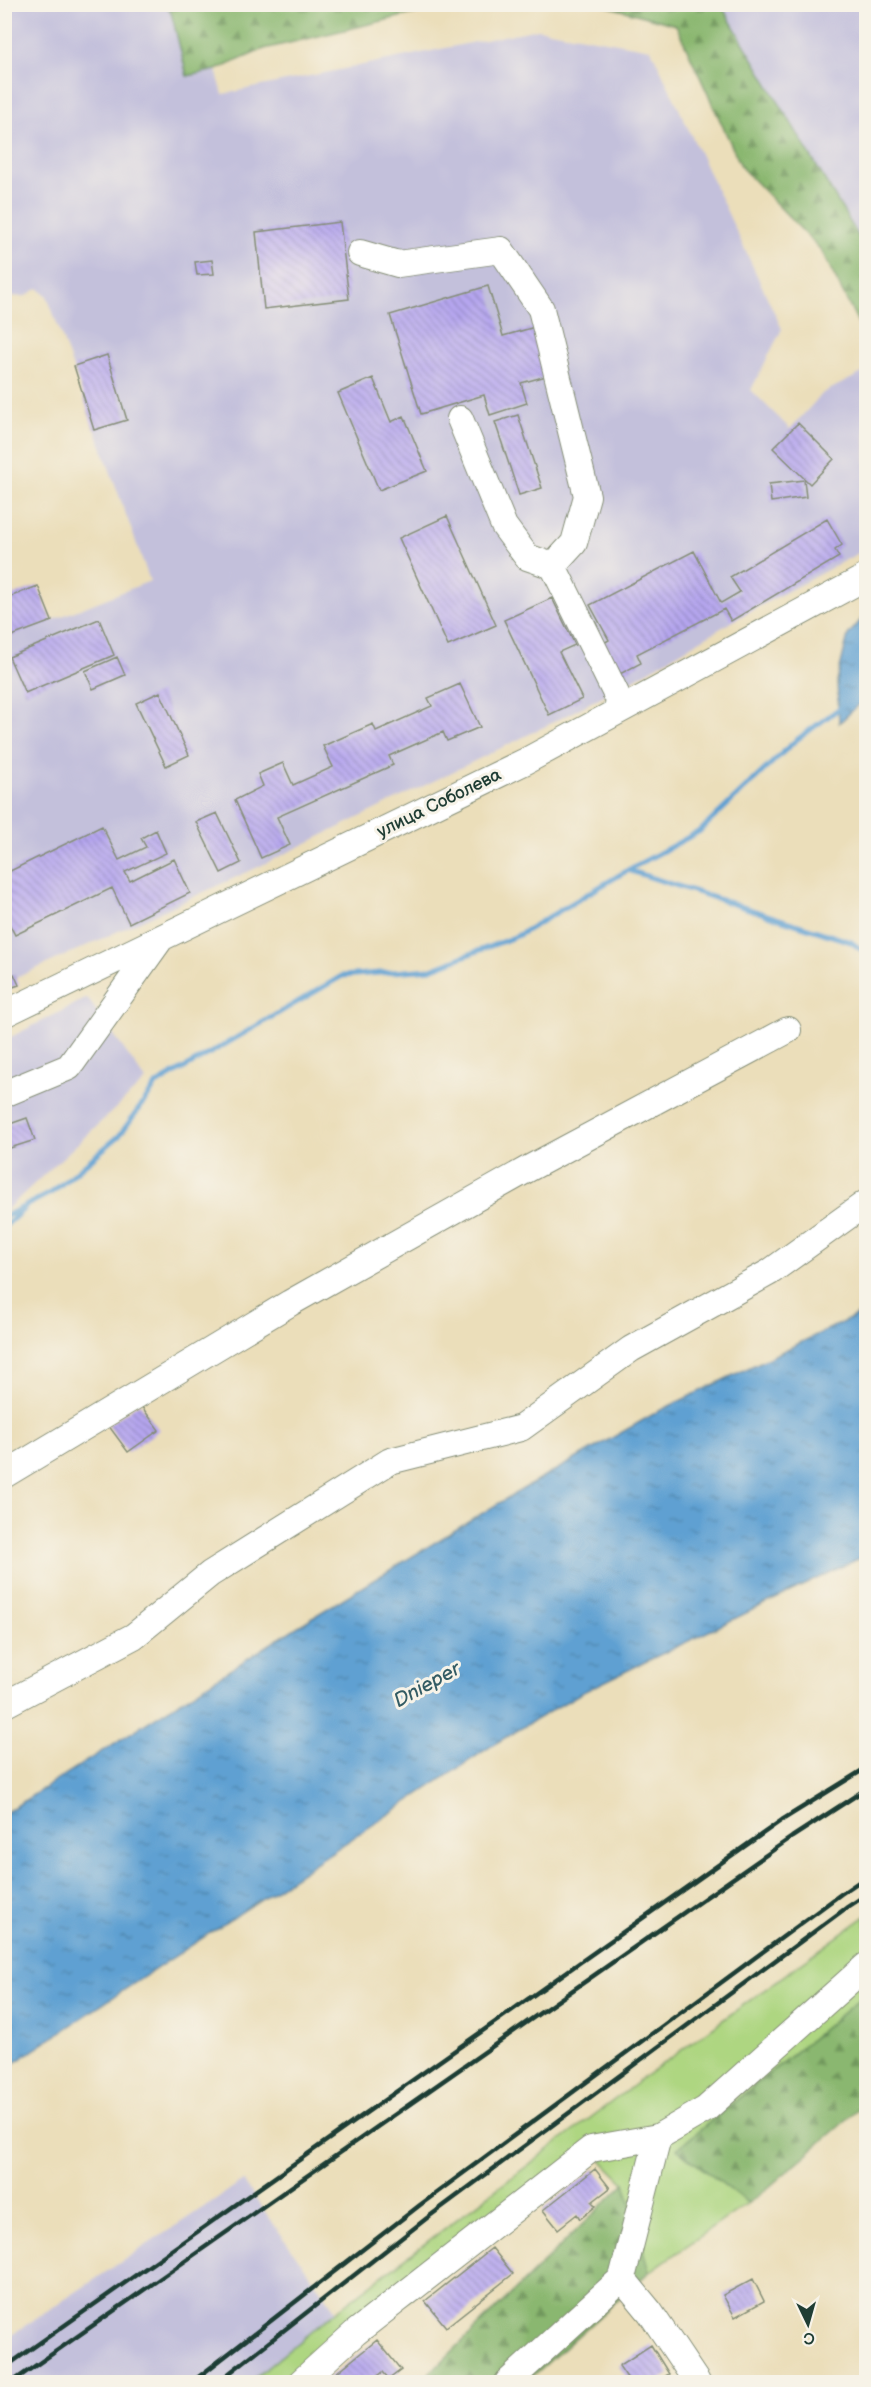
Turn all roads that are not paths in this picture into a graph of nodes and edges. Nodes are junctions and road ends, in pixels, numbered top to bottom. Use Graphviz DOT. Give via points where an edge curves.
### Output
graph roads {
  1 [pos="360,253"];
  2 [pos="460,419"];
  3 [pos="553,566"];
  4 [pos="867,577"];
  5 [pos="623,708"];
  6 [pos="161,938"];
  7 [pos="4,1014"];
  8 [pos="788,1030"];
  9 [pos="4,1094"];
  10 [pos="867,1203"];
  11 [pos="4,1475"];
  12 [pos="4,1706"];
  13 [pos="867,1966"];
  14 [pos="658,2137"];
  15 [pos="622,2278"];
  16 [pos="301,2382"];
  17 [pos="508,2382"];
  18 [pos="697,2382"];
  1 -- 3 [label="street" via="398,264 501,250 541,309 587,496 574,543"];
  2 -- 3 [label="street" via="504,526 527,557"];
  3 -- 5 [label="street"];
  4 -- 5 [label="street, улица Соболева"];
  5 -- 6 [label="street, улица Соболева" via="526,760"];
  6 -- 7 [label="street, улица Соболева"];
  6 -- 9 [label="street" via="69,1067"];
  8 -- 11 [label="street" via="528,1168 290,1303"];
  10 -- 12 [label="street" via="770,1272 631,1348 521,1428 390,1461 210,1574 134,1636"];
  13 -- 14 [label="street" via="706,2109"];
  14 -- 15 [label="street"];
  14 -- 16 [label="street" via="591,2149 355,2333"];
  15 -- 17 [label="street"];
  15 -- 18 [label="street"];
}
